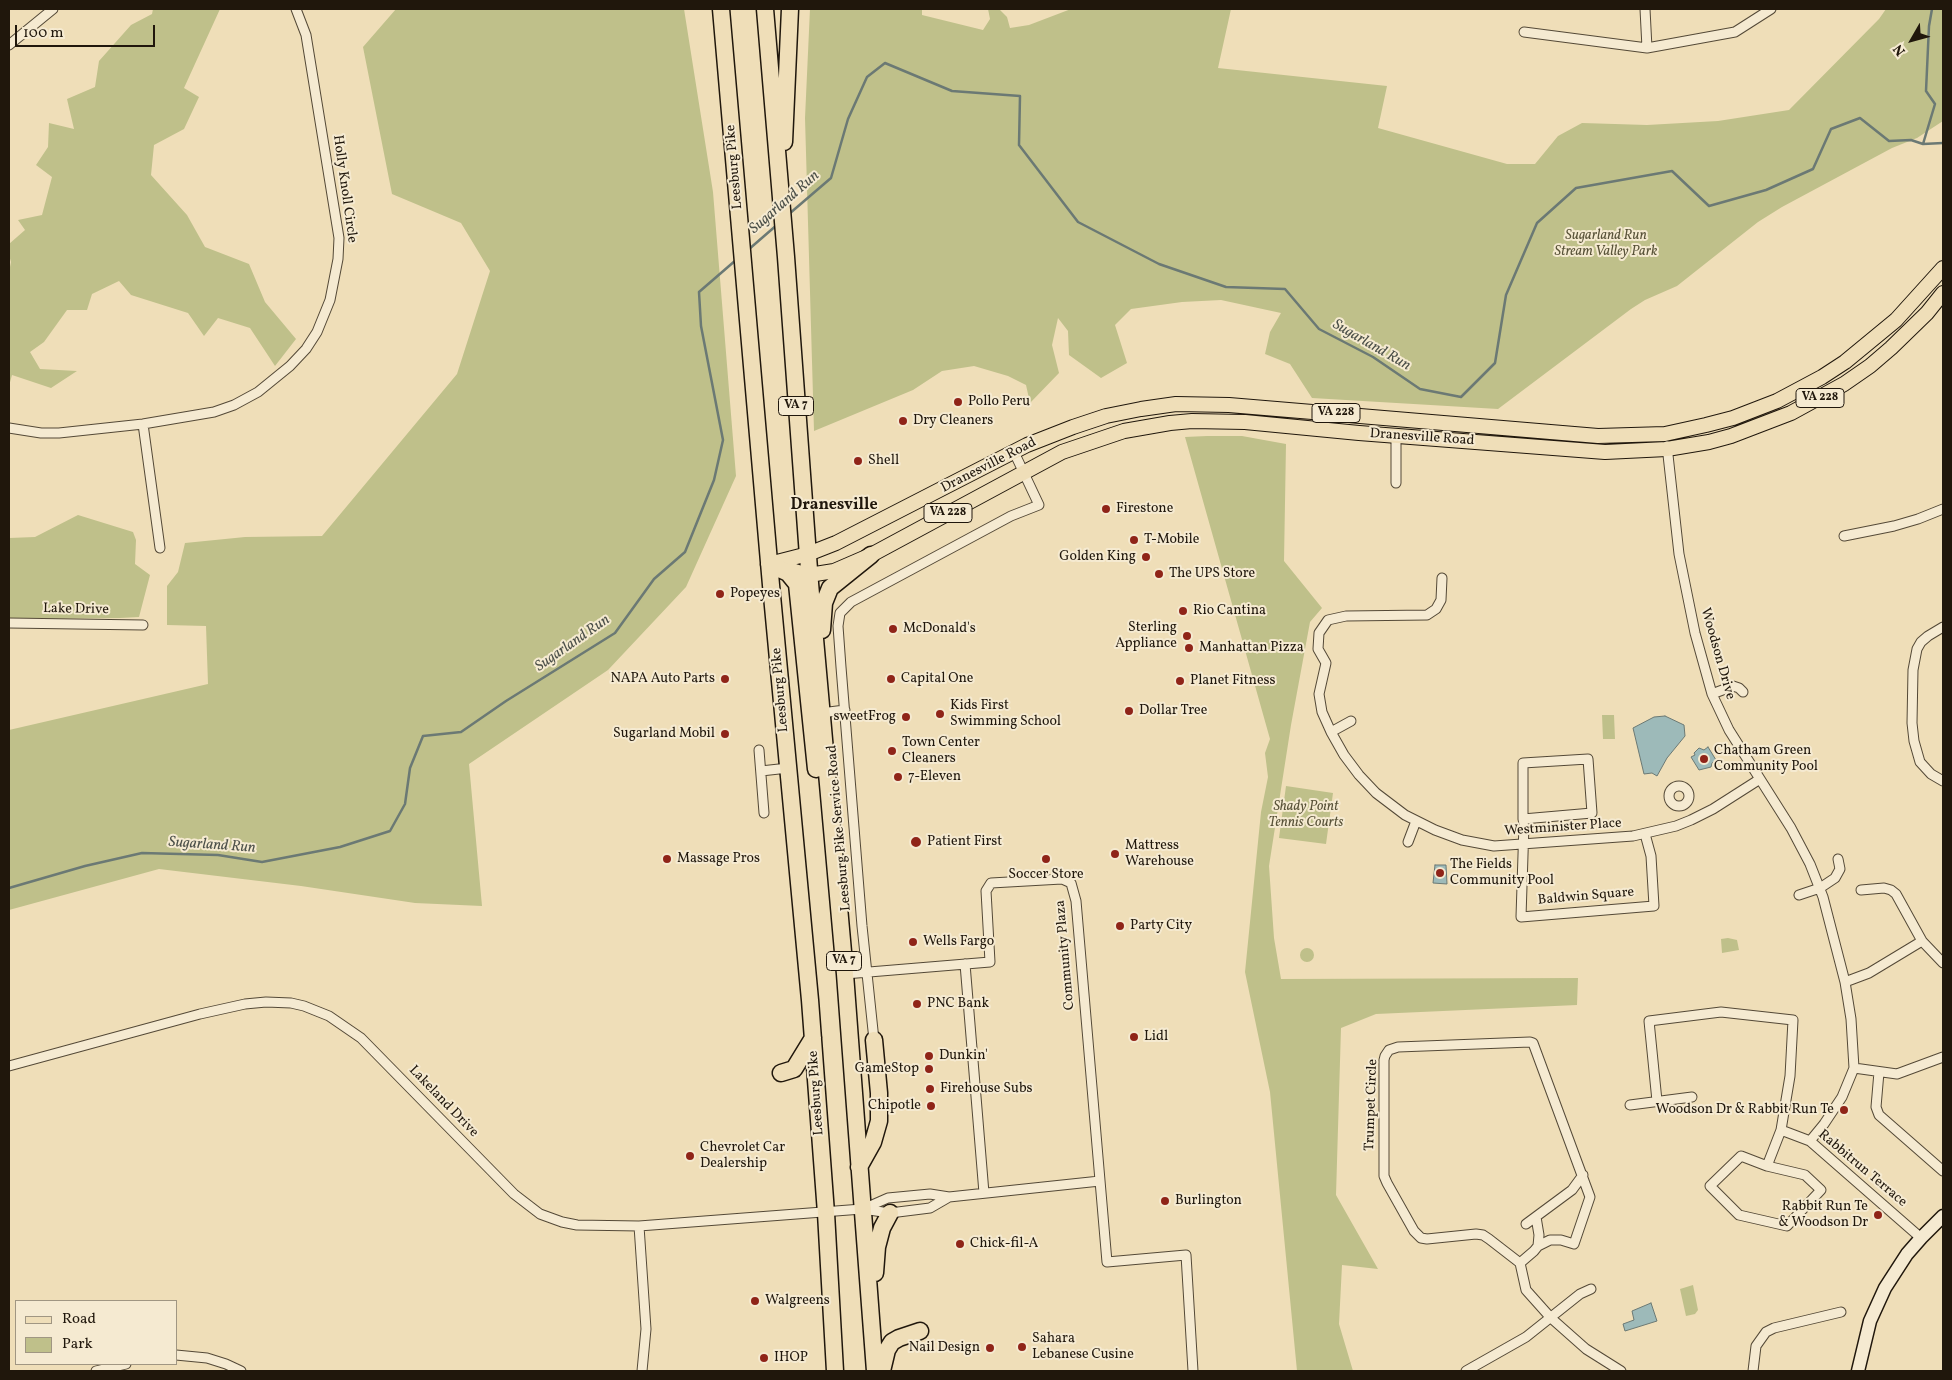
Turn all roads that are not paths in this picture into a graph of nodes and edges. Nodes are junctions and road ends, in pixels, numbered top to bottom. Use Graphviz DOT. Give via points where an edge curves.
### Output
graph roads {
  1 [pos="53,9"];
  2 [pos="296,9"];
  3 [pos="713,9"];
  4 [pos="721,9"];
  5 [pos="764,9"];
  6 [pos="790,9"];
  7 [pos="1645,9"];
  8 [pos="1771,9"];
  9 [pos="1524,32"];
  10 [pos="9,45"];
  11 [pos="1647,48"];
  12 [pos="736,174"];
  13 [pos="781,199"];
  14 [pos="1943,268"];
  15 [pos="1943,293"];
  16 [pos="143,424"];
  17 [pos="9,428"];
  18 [pos="1665,434"];
  19 [pos="1396,436"];
  20 [pos="1667,450"];
  21 [pos="1014,452"];
  22 [pos="1025,472"];
  23 [pos="1396,483"];
  24 [pos="1943,509"];
  25 [pos="1844,536"];
  26 [pos="160,548"];
  27 [pos="808,554"];
  28 [pos="871,555"];
  29 [pos="770,564"];
  30 [pos="809,575"];
  31 [pos="1442,578"];
  32 [pos="9,623"];
  33 [pos="144,625"];
  34 [pos="1943,627"];
  35 [pos="819,685"];
  36 [pos="1743,692"];
  37 [pos="1712,694"];
  38 [pos="844,710"];
  39 [pos="821,713"];
  40 [pos="1350,721"];
  41 [pos="1331,732"];
  42 [pos="759,750"];
  43 [pos="788,768"];
  44 [pos="761,770"];
  45 [pos="1760,779"];
  46 [pos="1943,781"];
  47 [pos="1683,806"];
  48 [pos="764,813"];
  49 [pos="1524,819"];
  50 [pos="1691,820"];
  51 [pos="1416,821"];
  52 [pos="1646,834"];
  53 [pos="1408,842"];
  54 [pos="1523,845"];
  55 [pos="1838,859"];
  56 [pos="835,873"];
  57 [pos="1820,888"];
  58 [pos="1861,890"];
  59 [pos="1799,894"];
  60 [pos="1922,941"];
  61 [pos="1943,963"];
  62 [pos="965,964"];
  63 [pos="867,972"];
  64 [pos="845,974"];
  65 [pos="1844,982"];
  66 [pos="813,1038"];
  67 [pos="874,1040"];
  68 [pos="1943,1057"];
  69 [pos="9,1066"];
  70 [pos="1854,1068"];
  71 [pos="1879,1072"];
  72 [pos="781,1073"];
  73 [pos="1692,1097"];
  74 [pos="1657,1101"];
  75 [pos="1630,1105"];
  76 [pos="1781,1130"];
  77 [pos="1810,1141"];
  78 [pos="1767,1166"];
  79 [pos="859,1167"];
  80 [pos="1943,1171"];
  81 [pos="1583,1176"];
  82 [pos="1100,1181"];
  83 [pos="984,1192"];
  84 [pos="949,1197"];
  85 [pos="862,1210"];
  86 [pos="826,1213"];
  87 [pos="890,1214"];
  88 [pos="1943,1216"];
  89 [pos="1536,1217"];
  90 [pos="1526,1224"];
  91 [pos="639,1226"];
  92 [pos="1920,1238"];
  93 [pos="1538,1246"];
  94 [pos="1520,1263"];
  95 [pos="1591,1289"];
  96 [pos="870,1307"];
  97 [pos="1841,1312"];
  98 [pos="1551,1318"];
  99 [pos="920,1331"];
  100 [pos="178,1355"];
  101 [pos="122,1365"];
  102 [pos="834,1369"];
  103 [pos="96,1371"];
  104 [pos="241,1371"];
  105 [pos="642,1371"];
  106 [pos="875,1371"];
  107 [pos="882,1371"];
  108 [pos="1193,1371"];
  109 [pos="1466,1371"];
  110 [pos="1621,1371"];
  111 [pos="1753,1371"];
  112 [pos="1858,1371"];
  1 -- 10 [label="street"];
  2 -- 16 [label="street, Holly Knoll Circle" via="306,35 338,230 336,279 324,318 306,349 258,392 214,412"];
  3 -- 12 [label="highway"];
  4 -- 12 [label="highway, Leesburg Pike / VA 7"];
  5 -- 13 [label="highway, VA 7"];
  6 -- 13 [label="highway"];
  7 -- 11 [label="street"];
  8 -- 11 [label="street" via="1735,32"];
  9 -- 11 [label="street"];
  12 -- 29 [label="highway, Leesburg Pike / VA 7"];
  13 -- 27 [label="highway, VA 7"];
  14 -- 18 [label="main road, Dranesville Road / VA 228" via="1882,333 1822,377 1777,401 1733,418"];
  15 -- 20 [label="main road, Dranesville Road / VA 228" via="1927,313 1870,366 1820,398 1791,414 1731,436"];
  16 -- 17 [label="street, Holly Knoll Circle" via="59,434"];
  16 -- 26 [label="street"];
  18 -- 20 [label="street, Woodson Drive"];
  18 -- 21 [label="main road, Dranesville Road / VA 228" via="1598,436 1297,410 1176,404 1106,416"];
  19 -- 20 [label="main road, Dranesville Road / VA 228" via="1577,451"];
  19 -- 22 [label="main road, Dranesville Road / VA 228" via="1245,422 1170,423 1080,445"];
  19 -- 23 [label="street"];
  20 -- 37 [label="street, Woodson Drive" via="1679,554 1695,633"];
  21 -- 22 [label="street"];
  21 -- 27 [label="main road, Dranesville Road / VA 228" via="836,543"];
  22 -- 28 [label="main road, Dranesville Road / VA 228"];
  22 -- 38 [label="street, Leesburg Pike Service Road" via="1039,505 1011,516 851,602 840,613 838,626"];
  24 -- 25 [label="street" via="1894,526"];
  27 -- 29 [label="main road, Dranesville Road / VA 228"];
  27 -- 30 [label="highway, VA 7"];
  28 -- 30 [label="main road, Dranesville Road / VA 228" via="834,571"];
  28 -- 35 [label="highway" via="835,582 826,595"];
  29 -- 30 [label="main road, Dranesville Road / VA 228"];
  29 -- 43 [label="highway, Leesburg Pike / VA 7"];
  29 -- 56 [label="highway" via="788,573 796,584 819,796"];
  30 -- 35 [label="highway, VA 7"];
  31 -- 41 [label="street, Westminister Place" via="1441,600 1427,615 1346,616 1328,620 1320,633 1318,649 1326,663 1319,694 1322,712"];
  32 -- 33 [label="street, Lake Drive"];
  34 -- 46 [label="street" via="1928,636 1917,649 1913,670 1912,723 1920,762"];
  35 -- 39 [label="highway, VA 7"];
  36 -- 37 [label="street" via="1733,686"];
  37 -- 45 [label="street, Woodson Drive" via="1729,730"];
  38 -- 39 [label="street"];
  38 -- 63 [label="street, Leesburg Pike Service Road"];
  39 -- 56 [label="highway, VA 7"];
  40 -- 41 [label="street"];
  41 -- 51 [label="street, Westminister Place" via="1359,776 1388,804"];
  42 -- 44 [label="street"];
  43 -- 44 [label="street"];
  43 -- 66 [label="highway, Leesburg Pike / VA 7"];
  44 -- 48 [label="street"];
  45 -- 50 [label="street, Westminister Place"];
  45 -- 57 [label="street, Woodson Drive" via="1800,842"];
  47 -- 50 [label="street"];
  49 -- 49 [label="street" via="1523,763 1588,759 1592,813"];
  49 -- 54 [label="street"];
  50 -- 52 [label="street, Westminister Place"];
  51 -- 53 [label="street"];
  51 -- 54 [label="street, Westminister Place" via="1478,844"];
  52 -- 54 [label="street, Westminister Place"];
  52 -- 54 [label="street, Baldwin Square" via="1651,856 1654,906 1521,917"];
  55 -- 57 [label="street" via="1838,874"];
  56 -- 64 [label="highway, VA 7"];
  57 -- 59 [label="street"];
  57 -- 65 [label="street, Woodson Drive"];
  58 -- 60 [label="street" via="1891,890 1896,894"];
  60 -- 61 [label="street"];
  60 -- 65 [label="street" via="1869,974"];
  62 -- 63 [label="street, Community Plaza"];
  62 -- 82 [label="street, Community Plaza" via="990,962 986,891 991,883 1062,879 1071,883 1076,901"];
  62 -- 83 [label="street"];
  63 -- 64 [label="street, Community Plaza"];
  63 -- 67 [label="street, Leesburg Pike Service Road"];
  64 -- 79 [label="highway, VA 7"];
  65 -- 70 [label="street, Woodson Drive" via="1851,1019"];
  66 -- 72 [label="highway" via="794,1069"];
  66 -- 86 [label="highway, Leesburg Pike / VA 7"];
  67 -- 79 [label="highway" via="879,1121 873,1142"];
  68 -- 71 [label="street" via="1897,1074"];
  69 -- 91 [label="street, Lakeland Drive" via="244,1004 280,1002 304,1006 329,1016 361,1038 514,1194 540,1214 569,1224"];
  70 -- 71 [label="street"];
  70 -- 77 [label="street, Woodson Drive" via="1842,1097"];
  71 -- 80 [label="street" via="1876,1107 1879,1115"];
  73 -- 74 [label="street"];
  74 -- 75 [label="street"];
  74 -- 76 [label="street" via="1649,1021 1721,1012 1793,1020 1790,1076"];
  76 -- 77 [label="street, Rabbitrun Terrace"];
  76 -- 78 [label="street"];
  77 -- 92 [label="street, Rabbitrun Terrace"];
  78 -- 78 [label="street" via="1805,1175 1821,1190 1787,1226 1739,1215 1710,1186 1741,1156"];
  79 -- 85 [label="highway, VA 7"];
  81 -- 89 [label="street" via="1572,1190"];
  81 -- 93 [label="street, Trumpet Circle" via="1589,1203 1574,1244 1550,1240"];
  81 -- 94 [label="street, Trumpet Circle" via="1533,1043 1398,1047 1386,1053 1384,1176 1414,1231 1427,1239 1483,1235"];
  82 -- 83 [label="street"];
  82 -- 108 [label="street, Community Plaza" via="1107,1262 1186,1255"];
  83 -- 84 [label="street"];
  84 -- 85 [label="street" via="930,1194 888,1198"];
  84 -- 87 [label="street" via="930,1208"];
  85 -- 86 [label="street, Lakeland Drive"];
  85 -- 87 [label="street"];
  85 -- 96 [label="highway, VA 7"];
  86 -- 91 [label="street, Lakeland Drive"];
  86 -- 102 [label="highway, Leesburg Pike / VA 7"];
  87 -- 96 [label="highway" via="877,1247"];
  88 -- 92 [label="street"];
  89 -- 90 [label="street"];
  89 -- 93 [label="street"];
  91 -- 105 [label="street" via="646,1329"];
  92 -- 112 [label="street" via="1895,1270 1877,1304 1863,1342"];
  93 -- 94 [label="street, Trumpet Circle"];
  94 -- 98 [label="street" via="1526,1290"];
  95 -- 98 [label="street"];
  96 -- 106 [label="highway, VA 7"];
  97 -- 111 [label="street" via="1766,1332 1756,1346"];
  98 -- 109 [label="street" via="1526,1337"];
  98 -- 110 [label="street" via="1586,1349"];
  99 -- 107 [label="highway" via="892,1342"];
  100 -- 104 [label="street" via="207,1358"];
  101 -- 103 [label="street"];
}
